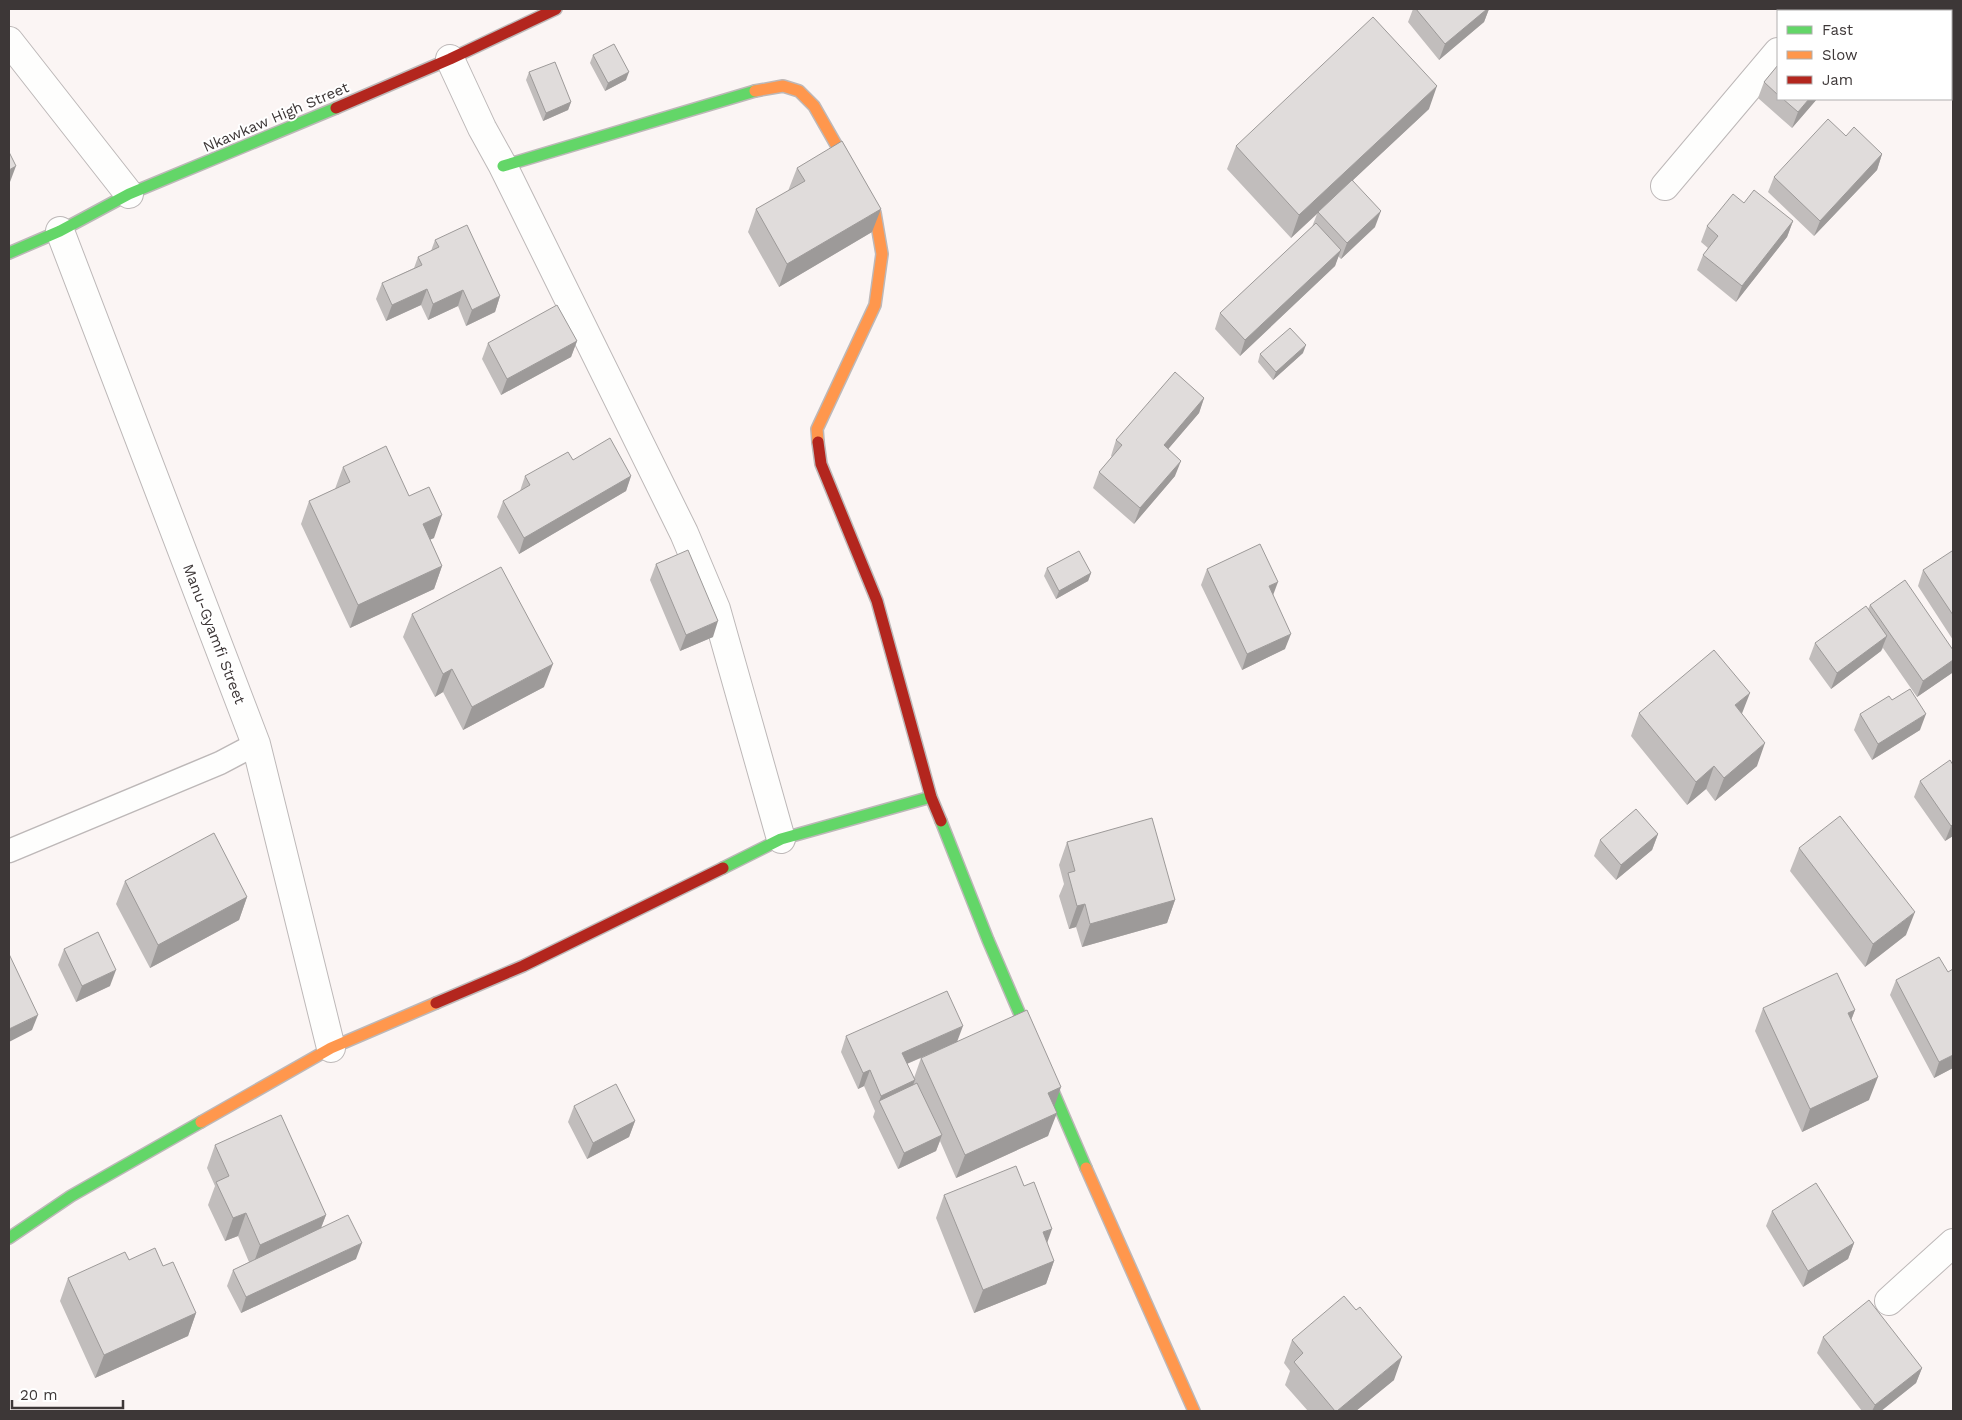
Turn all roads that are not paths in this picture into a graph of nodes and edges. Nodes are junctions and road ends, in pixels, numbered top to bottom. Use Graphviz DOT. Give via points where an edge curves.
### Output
graph roads {
  1 [pos="556,9"];
  2 [pos="9,40"];
  3 [pos="1777,53"];
  4 [pos="450,59"];
  5 [pos="503,166"];
  6 [pos="1665,186"];
  7 [pos="129,194"];
  8 [pos="60,231"];
  9 [pos="9,253"];
  10 [pos="256,744"];
  11 [pos="931,797"];
  12 [pos="781,839"];
  13 [pos="9,851"];
  14 [pos="331,1048"];
  15 [pos="9,1238"];
  16 [pos="1953,1243"];
  17 [pos="1889,1301"];
  18 [pos="1194,1411"];
  1 -- 4 [label="street, Nkawkaw High Street"];
  2 -- 7 [label="street"];
  3 -- 6 [label="street"];
  4 -- 5 [label="street"];
  4 -- 7 [label="street, Nkawkaw High Street"];
  5 -- 11 [label="street" via="752,91 783,86 799,91 814,106 875,214 882,254 875,305 817,429 821,464 877,602"];
  5 -- 12 [label="street" via="684,534 716,609"];
  7 -- 8 [label="street, Nkawkaw High Street"];
  8 -- 9 [label="street, Nkawkaw High Street"];
  8 -- 10 [label="street, Manu-Gyamfi Street"];
  10 -- 13 [label="lane" via="220,763"];
  10 -- 14 [label="street, Manu-Gyamfi Street"];
  11 -- 12 [label="street"];
  11 -- 18 [label="street" via="991,949"];
  12 -- 14 [label="street" via="523,966"];
  14 -- 15 [label="street" via="71,1196"];
  16 -- 17 [label="street"];
}
